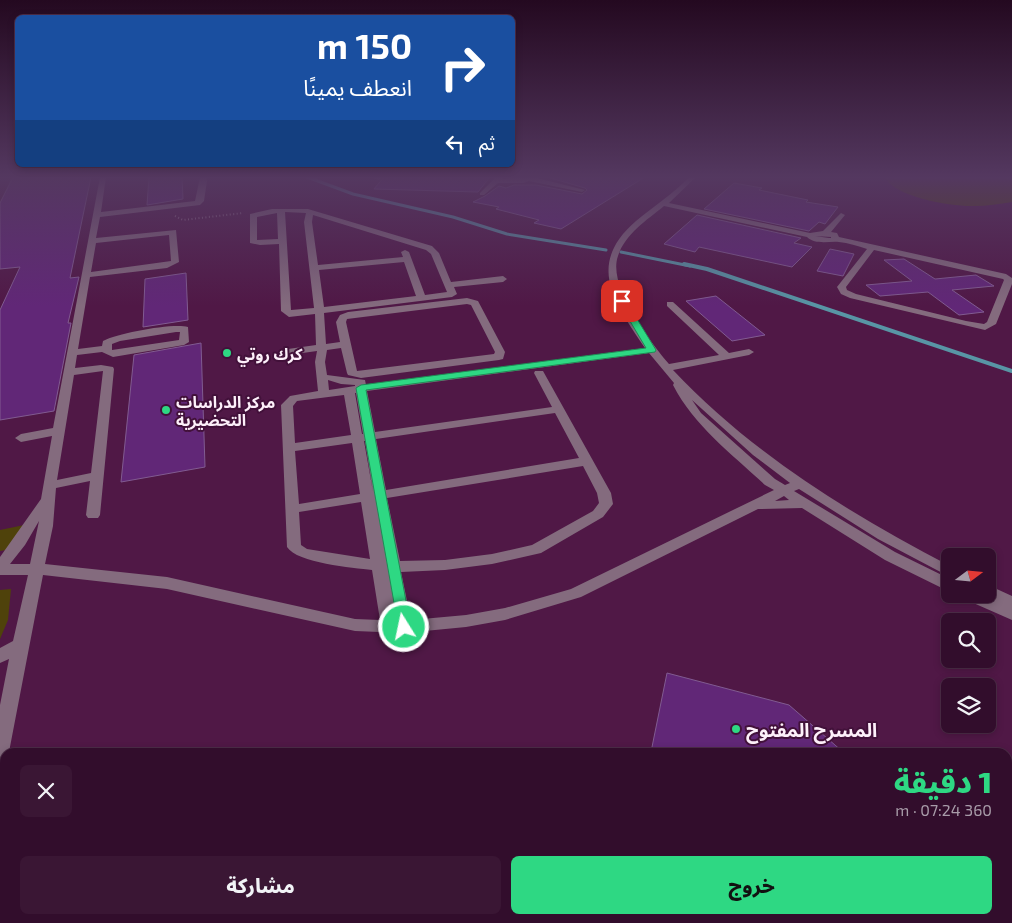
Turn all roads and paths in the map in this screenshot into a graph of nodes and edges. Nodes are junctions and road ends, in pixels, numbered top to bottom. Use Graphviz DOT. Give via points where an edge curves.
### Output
graph roads {
  1 [pos="95,220"];
  2 [pos="253,220"];
  3 [pos="281,220"];
  4 [pos="308,220"];
  5 [pos="337,220"];
  6 [pos="644,220"];
  7 [pos="739,220"];
  8 [pos="837,220"];
  9 [pos="826,233"];
  10 [pos="810,235"];
  11 [pos="835,239"];
  12 [pos="402,240"];
  13 [pos="92,241"];
  14 [pos="282,241"];
  15 [pos="872,248"];
  16 [pos="407,259"];
  17 [pos="315,268"];
  18 [pos="86,275"];
  19 [pos="504,279"];
  20 [pos="449,285"];
  21 [pos="422,299"];
  22 [pos="670,304"];
  23 [pos="320,312"];
  24 [pos="346,342"];
  25 [pos="106,348"];
  26 [pos="288,349"];
  27 [pos="321,349"];
  28 [pos="651,350"];
  29 [pos="749,352"];
  30 [pos="73,353"];
  31 [pos="726,356"];
  32 [pos="666,368"];
  33 [pos="69,372"];
  34 [pos="539,373"];
  35 [pos="330,377"];
  36 [pos="675,378"];
  37 [pos="357,387"];
  38 [pos="329,392"];
  39 [pos="558,409"];
  40 [pos="59,431"];
  41 [pos="20,438"];
  42 [pos="363,438"];
  43 [pos="289,448"];
  44 [pos="587,461"];
  45 [pos="97,476"];
  46 [pos="770,482"];
  47 [pos="798,484"];
  48 [pos="50,485"];
  49 [pos="785,491"];
  50 [pos="374,496"];
  51 [pos="47,500"];
  52 [pos="805,503"];
  53 [pos="752,508"];
  54 [pos="293,509"];
  55 [pos="93,515"];
  56 [pos="0,566"];
  57 [pos="378,566"];
  58 [pos="393,567"];
  59 [pos="941,567"];
  60 [pos="38,569"];
  61 [pos="0,570"];
  62 [pos="941,582"];
  63 [pos="996,595"];
  64 [pos="987,603"];
  65 [pos="1012,603"];
  66 [pos="1012,614"];
  67 [pos="389,627"];
  68 [pos="404,627"];
  69 [pos="20,645"];
  70 [pos="0,656"];
  71 [pos="1,748"];
  1 -- 13 [label="lane"];
  2 -- 14 [label="lane" via="252,239 260,243"];
  3 -- 14 [label="lane"];
  4 -- 17 [label="lane"];
  5 -- 12 [label="lane"];
  6 -- 28 [label="lane" via="619,246 611,271 618,293"];
  7 -- 10 [label="lane"];
  8 -- 9 [label="lane"];
  9 -- 10 [label="lane"];
  9 -- 11 [label="lane"];
  10 -- 11 [label="lane" via="820,241"];
  11 -- 15 [label="lane"];
  12 -- 16 [label="lane"];
  12 -- 20 [label="lane" via="434,251"];
  13 -- 18 [label="lane"];
  13 -- 18 [label="lane" via="173,232 175,262"];
  14 -- 23 [label="lane" via="286,311 294,314"];
  15 -- 15 [label="lane" via="1006,277 1009,280 991,324 984,327 966,324 844,292 841,287"];
  16 -- 17 [label="lane"];
  16 -- 21 [label="lane"];
  17 -- 23 [label="lane"];
  18 -- 30 [label="lane"];
  19 -- 20 [label="lane"];
  20 -- 21 [label="lane" via="450,296"];
  21 -- 23 [label="lane"];
  22 -- 31 [label="lane"];
  23 -- 27 [label="lane"];
  24 -- 24 [label="lane" via="352,373 358,375 493,359 501,354 475,303 470,301 347,316 341,320"];
  24 -- 27 [label="lane"];
  25 -- 25 [label="lane" via="113,354 177,344 184,342 185,329 117,338 107,343"];
  25 -- 30 [label="lane"];
  26 -- 27 [label="lane"];
  27 -- 35 [label="lane"];
  27 -- 38 [label="lane" via="320,362"];
  28 -- 32 [label="lane"];
  28 -- 37 [label="lane"];
  29 -- 31 [label="lane"];
  30 -- 33 [label="lane"];
  31 -- 32 [label="lane"];
  32 -- 36 [label="lane"];
  33 -- 40 [label="lane"];
  33 -- 45 [label="lane" via="108,369"];
  34 -- 39 [label="lane"];
  35 -- 37 [label="lane"];
  35 -- 38 [label="lane"];
  36 -- 46 [label="lane" via="679,390 697,415"];
  36 -- 47 [label="lane" via="743,441"];
  37 -- 38 [label="lane"];
  37 -- 42 [label="lane"];
  38 -- 43 [label="lane" via="288,402"];
  39 -- 42 [label="lane"];
  39 -- 44 [label="lane"];
  40 -- 41 [label="lane"];
  40 -- 48 [label="lane"];
  42 -- 43 [label="lane"];
  42 -- 50 [label="lane"];
  43 -- 54 [label="lane"];
  44 -- 50 [label="lane"];
  44 -- 58 [label="lane" via="604,493 606,504 598,514 575,528 536,548 492,559"];
  45 -- 48 [label="lane"];
  45 -- 55 [label="lane"];
  46 -- 49 [label="lane"];
  46 -- 53 [label="lane" via="767,491"];
  47 -- 49 [label="lane"];
  47 -- 59 [label="lane"];
  48 -- 51 [label="lane"];
  49 -- 52 [label="lane"];
  49 -- 53 [label="lane"];
  50 -- 54 [label="lane"];
  50 -- 57 [label="lane"];
  50 -- 58 [label="lane"];
  51 -- 56 [label="lane" via="21,543"];
  51 -- 60 [label="lane"];
  52 -- 53 [label="lane"];
  52 -- 62 [label="lane" via="890,556"];
  53 -- 68 [label="lane" via="576,593 466,622"];
  54 -- 57 [label="lane" via="294,547 299,552"];
  57 -- 58 [label="lane"];
  57 -- 67 [label="lane"];
  58 -- 68 [label="lane"];
  60 -- 61 [label="lane"];
  60 -- 67 [label="lane" via="167,583 355,625"];
  60 -- 69 [label="lane"];
  63 -- 65 [label="lane"];
  64 -- 66 [label="lane"];
  67 -- 68 [label="lane"];
  69 -- 70 [label="lane"];
  69 -- 71 [label="lane"];
}
